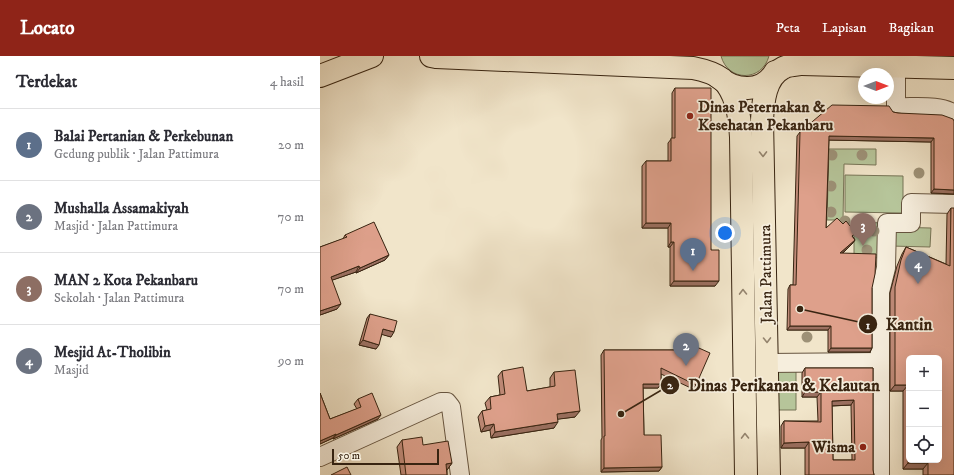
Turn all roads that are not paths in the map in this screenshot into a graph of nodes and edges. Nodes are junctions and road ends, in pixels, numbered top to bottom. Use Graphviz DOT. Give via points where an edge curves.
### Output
graph roads {
  1 [pos="372,56"];
  2 [pos="431,56"];
  3 [pos="709,56"];
  4 [pos="777,66"];
  5 [pos="896,67"];
  6 [pos="954,68"];
  7 [pos="320,76"];
  8 [pos="722,80"];
  9 [pos="954,114"];
  10 [pos="954,204"];
  11 [pos="879,362"];
  12 [pos="767,363"];
  13 [pos="320,457"];
  14 [pos="460,475"];
  15 [pos="746,475"];
  16 [pos="770,475"];
  17 [pos="880,475"];
  1 -- 7 [label="main road"];
  2 -- 8 [label="main road" via="683,67 705,71"];
  3 -- 8 [label="main road, Jalan Pattimura" via="712,67"];
  4 -- 5 [label="main road" via="782,68 802,64"];
  4 -- 8 [label="main road" via="767,81 757,86 736,88"];
  4 -- 12 [label="main road, Jalan Pattimura, one-way" via="765,94 762,120"];
  5 -- 6 [label="main road"];
  5 -- 9 [label="street" via="896,107 942,109"];
  15 -- 8 [label="main road, Jalan Pattimura, one-way" via="741,137 735,102"];
  10 -- 11 [label="street" via="911,203 911,223 887,223 886,268 880,292"];
  11 -- 12 [label="street"];
  11 -- 17 [label="street"];
  12 -- 16 [label="main road, Jalan Pattimura"];
  13 -- 14 [label="street" via="441,402 447,402 451,407"];
}
